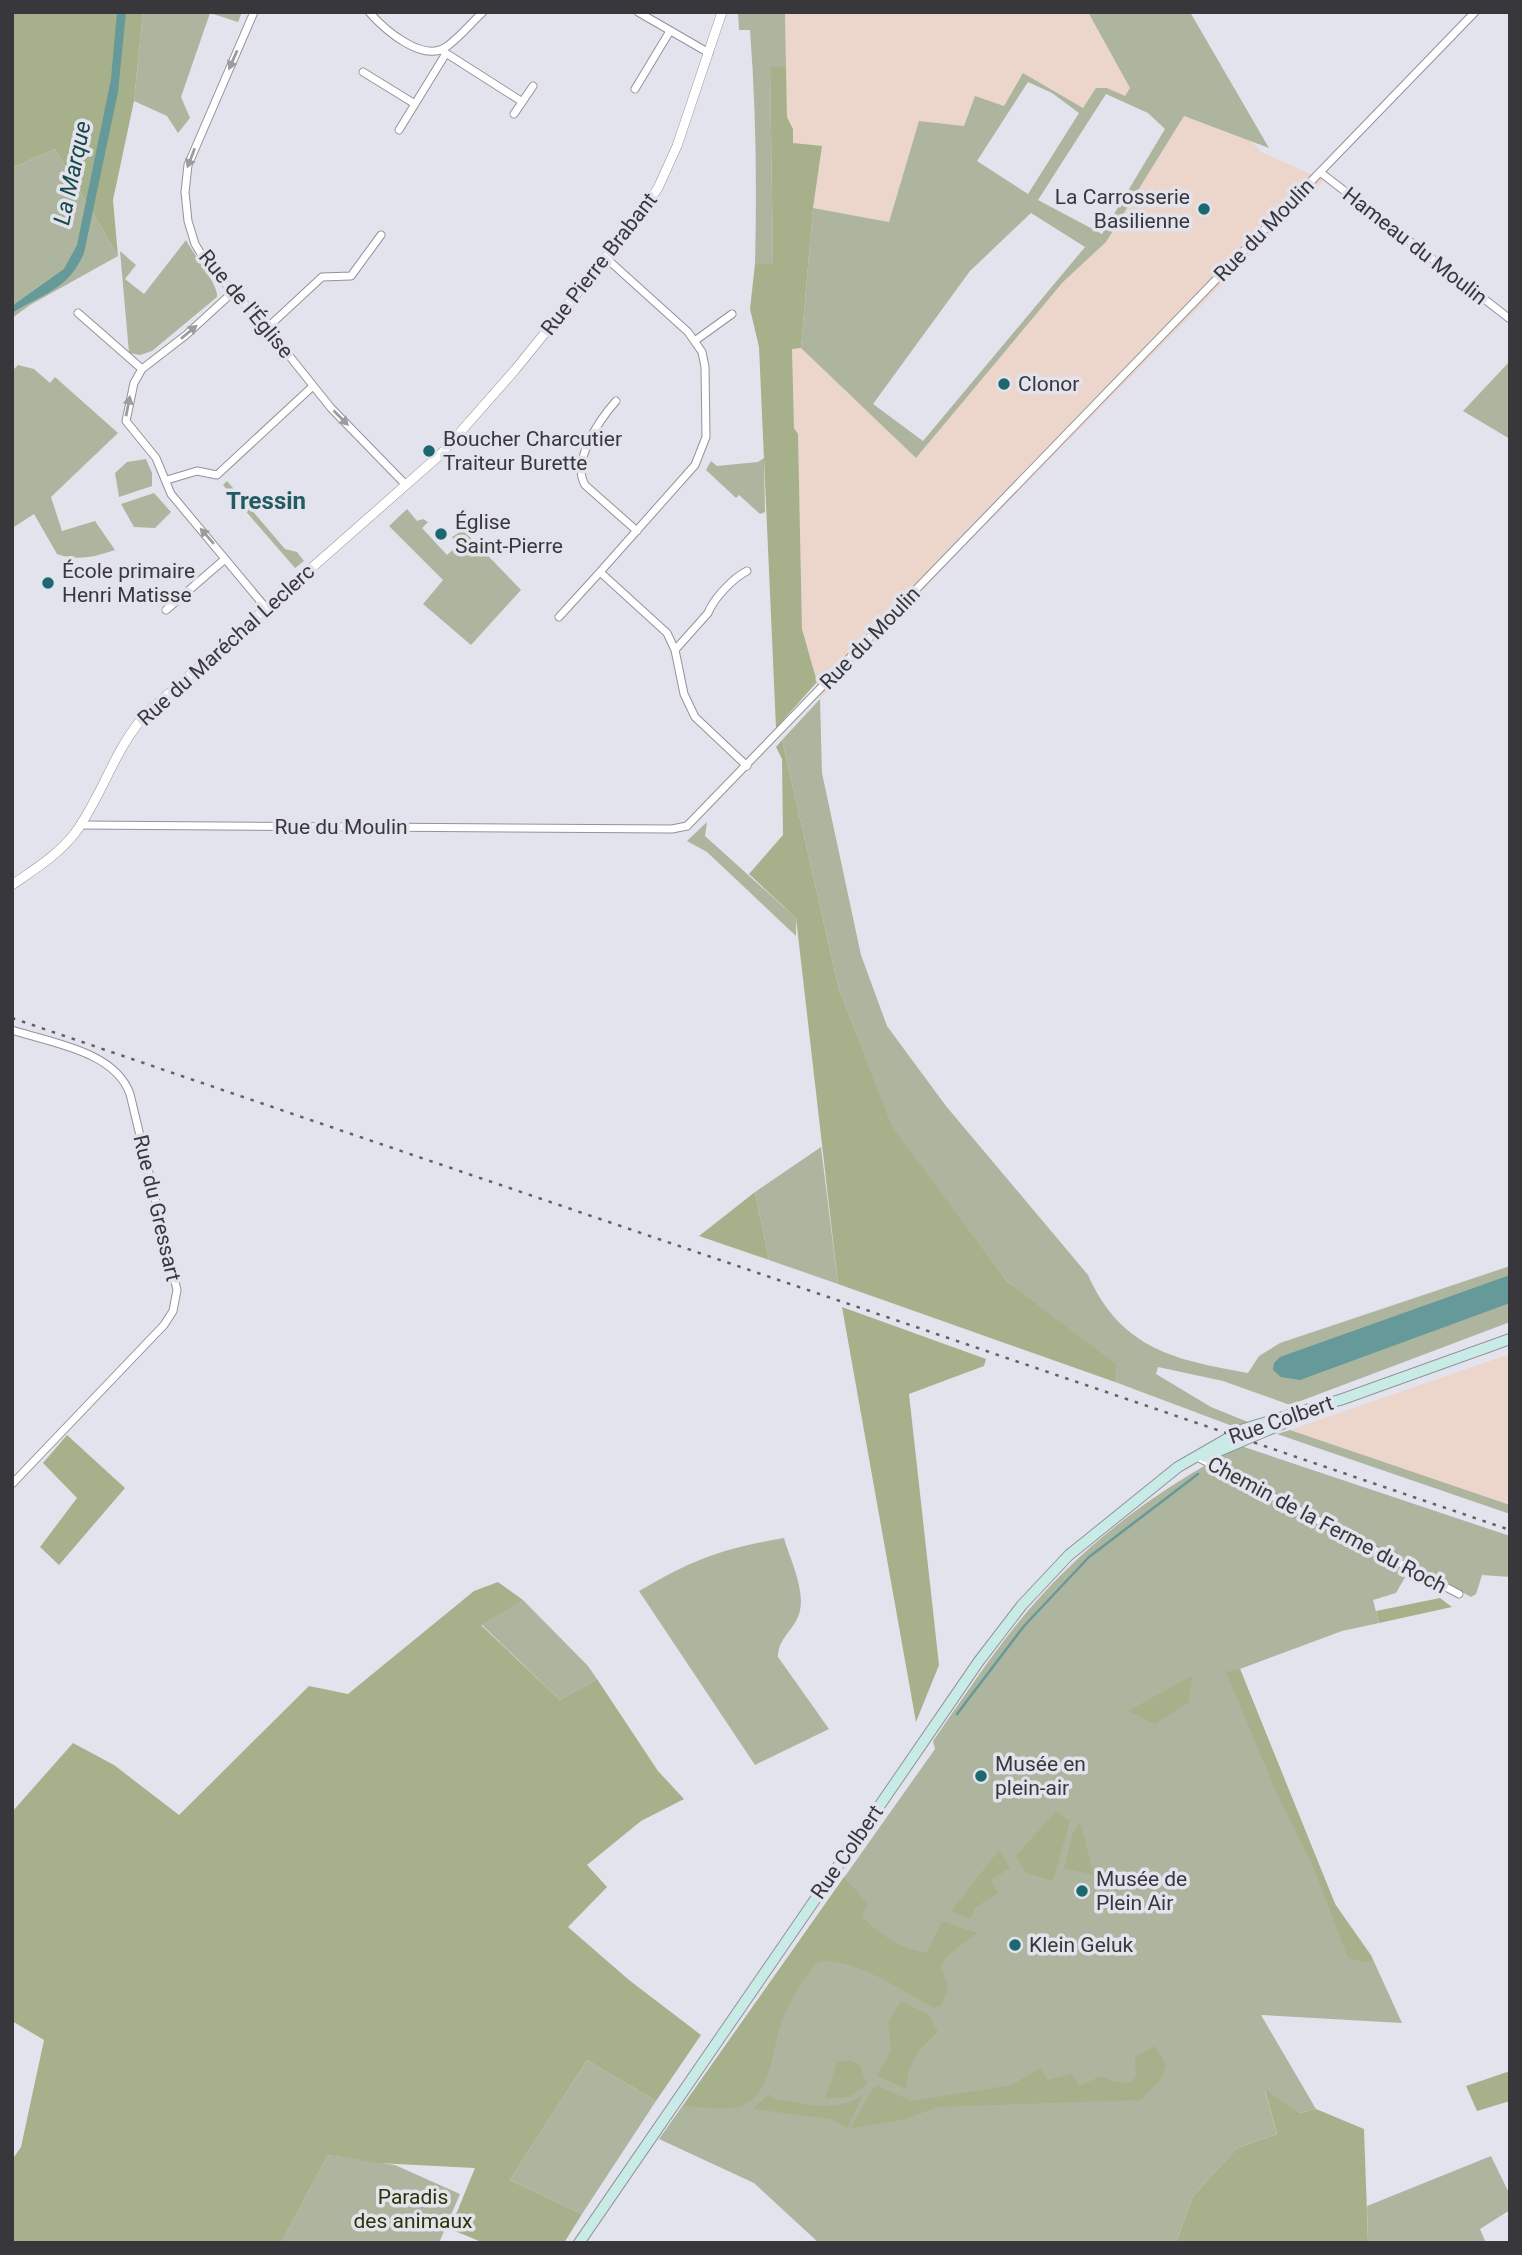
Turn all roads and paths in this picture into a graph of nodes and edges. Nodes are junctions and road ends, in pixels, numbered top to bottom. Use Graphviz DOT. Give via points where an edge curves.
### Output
graph roads {
  1 [pos="254,12"];
  2 [pos="369,12"];
  3 [pos="483,12"];
  4 [pos="638,12"];
  5 [pos="722,12"];
  6 [pos="1475,12"];
  7 [pos="670,31"];
  8 [pos="443,52"];
  9 [pos="709,53"];
  10 [pos="363,72"];
  11 [pos="533,86"];
  12 [pos="635,89"];
  13 [pos="521,102"];
  14 [pos="415,104"];
  15 [pos="514,114"];
  16 [pos="399,130"];
  17 [pos="1320,172"];
  18 [pos="381,235"];
  19 [pos="606,258"];
  20 [pos="233,292"];
  21 [pos="78,313"];
  22 [pos="733,314"];
  23 [pos="1510,319"];
  24 [pos="267,328"];
  25 [pos="696,340"];
  26 [pos="142,369"];
  27 [pos="313,386"];
  28 [pos="616,401"];
  29 [pos="167,480"];
  30 [pos="405,484"];
  31 [pos="636,531"];
  32 [pos="225,559"];
  33 [pos="747,571"];
  34 [pos="600,572"];
  35 [pos="266,608"];
  36 [pos="166,610"];
  37 [pos="559,617"];
  38 [pos="676,650"];
  39 [pos="747,766"];
  40 [pos="80,825"];
  41 [pos="12,885"];
  42 [pos="12,1030"];
  43 [pos="1510,1339"];
  44 [pos="1198,1457"];
  45 [pos="12,1484"];
  46 [pos="1459,1594"];
  47 [pos="579,2243"];
  1 -- 20 [label="street, Rue de l'Église, one-way" via="185,178 186,213 195,244"];
  2 -- 8 [label="street" via="417,48"];
  3 -- 8 [label="street"];
  4 -- 7 [label="street"];
  5 -- 9 [label="street, Rue Pierre Brabant"];
  6 -- 17 [label="street, Rue du Moulin"];
  7 -- 9 [label="street"];
  7 -- 12 [label="street"];
  8 -- 13 [label="street"];
  8 -- 14 [label="street"];
  9 -- 19 [label="street, Rue Pierre Brabant" via="662,180"];
  10 -- 14 [label="street"];
  11 -- 13 [label="street"];
  13 -- 15 [label="street"];
  14 -- 16 [label="street"];
  17 -- 23 [label="street, Hameau du Moulin"];
  17 -- 39 [label="street, Rue du Moulin"];
  18 -- 24 [label="street" via="351,276 322,276"];
  19 -- 25 [label="street"];
  19 -- 30 [label="street, Rue Pierre Brabant" via="480,412"];
  20 -- 24 [label="street, Rue de l'Église"];
  26 -- 20 [label="street, one-way"];
  21 -- 26 [label="street"];
  22 -- 25 [label="street"];
  24 -- 27 [label="street, Rue de l'Église"];
  25 -- 31 [label="street" via="705,367 704,449"];
  29 -- 26 [label="street, one-way" via="153,453 126,421 134,383"];
  27 -- 29 [label="street" via="217,475 197,471"];
  27 -- 30 [label="street, Rue de l'Église, one-way"];
  28 -- 31 [label="street" via="593,431 582,476"];
  32 -- 29 [label="street, one-way" via="171,495"];
  30 -- 35 [label="street, Rue du Maréchal Leclerc"];
  31 -- 34 [label="street"];
  32 -- 35 [label="street"];
  32 -- 36 [label="street"];
  33 -- 38 [label="street"];
  34 -- 37 [label="street"];
  34 -- 38 [label="street" via="664,629"];
  35 -- 40 [label="street, Rue du Maréchal Leclerc" via="136,724"];
  38 -- 39 [label="street" via="684,694 695,716"];
  39 -- 40 [label="street, Rue du Moulin" via="691,823 678,829"];
  40 -- 41 [label="street, Rue du Maréchal Leclerc" via="58,852"];
  42 -- 45 [label="street, Rue du Gressart" via="99,1060 123,1078 177,1290 173,1311 164,1325"];
  43 -- 44 [label="main road, Rue Colbert"];
  44 -- 46 [label="street, Chemin de la Ferme du Roch"];
  44 -- 47 [label="main road, Rue Colbert" via="1148,1490 1069,1555 994,1641"];
}
